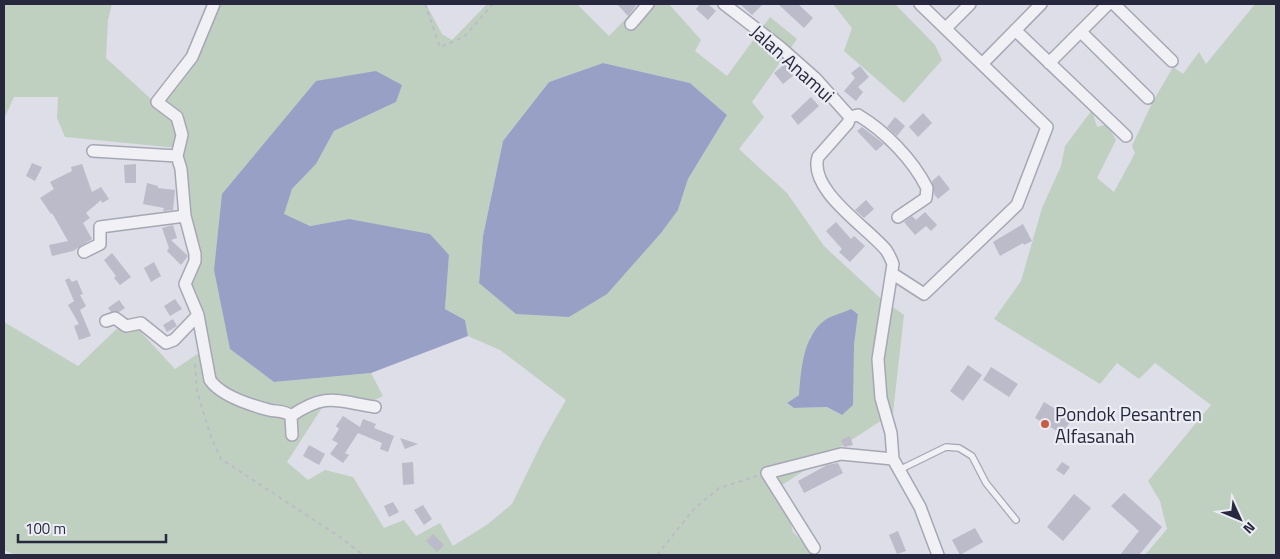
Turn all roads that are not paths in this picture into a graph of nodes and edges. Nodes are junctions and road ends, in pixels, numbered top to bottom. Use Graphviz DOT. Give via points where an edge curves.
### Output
graph roads {
  1 [pos="214,4"];
  2 [pos="648,4"];
  3 [pos="724,4"];
  4 [pos="920,4"];
  5 [pos="970,4"];
  6 [pos="1040,4"];
  7 [pos="1108,4"];
  8 [pos="1114,4"];
  9 [pos="631,24"];
  10 [pos="946,28"];
  11 [pos="1015,30"];
  12 [pos="1080,32"];
  13 [pos="1172,61"];
  14 [pos="1049,63"];
  15 [pos="982,64"];
  16 [pos="1148,98"];
  17 [pos="850,117"];
  18 [pos="1126,136"];
  19 [pos="92,151"];
  20 [pos="177,156"];
  21 [pos="185,216"];
  22 [pos="898,217"];
  23 [pos="84,252"];
  24 [pos="893,274"];
  25 [pos="198,315"];
  26 [pos="106,321"];
  27 [pos="376,407"];
  28 [pos="291,416"];
  29 [pos="292,435"];
  30 [pos="893,459"];
  31 [pos="901,469"];
  32 [pos="1016,520"];
  33 [pos="814,548"];
  34 [pos="938,555"];
  1 -- 20 [label="street" via="192,56 158,98 160,105 177,117 182,135"];
  2 -- 9 [label="street"];
  3 -- 17 [label="street, Jalan Anamui" via="815,78"];
  4 -- 10 [label="street"];
  5 -- 10 [label="street"];
  6 -- 11 [label="street"];
  7 -- 12 [label="street"];
  8 -- 13 [label="street"];
  10 -- 15 [label="street"];
  11 -- 14 [label="street"];
  11 -- 15 [label="street"];
  12 -- 14 [label="street"];
  12 -- 16 [label="street"];
  14 -- 18 [label="street"];
  15 -- 24 [label="street" via="1047,127 1017,205 924,294"];
  17 -- 22 [label="street" via="858,115 871,122 906,158 927,188 926,198"];
  17 -- 24 [label="street, Jalan Anamui" via="818,157 818,177 851,219 886,250 893,264"];
  19 -- 20 [label="street"];
  20 -- 21 [label="street" via="182,169"];
  21 -- 23 [label="street" via="100,227 100,244"];
  21 -- 25 [label="street" via="195,261 185,284"];
  24 -- 30 [label="street, Jalan Anamui" via="878,359 881,398 891,433"];
  25 -- 26 [label="street" via="174,340 166,343 141,323 126,326 115,318"];
  25 -- 28 [label="street" via="210,380 214,386 239,400"];
  27 -- 28 [label="street" via="324,399 310,403"];
  28 -- 29 [label="street"];
  30 -- 31 [label="street"];
  30 -- 33 [label="street" via="841,454 767,473"];
  31 -- 32 [label="lane" via="946,447 959,448 972,456 986,482"];
  31 -- 34 [label="street"];
}
